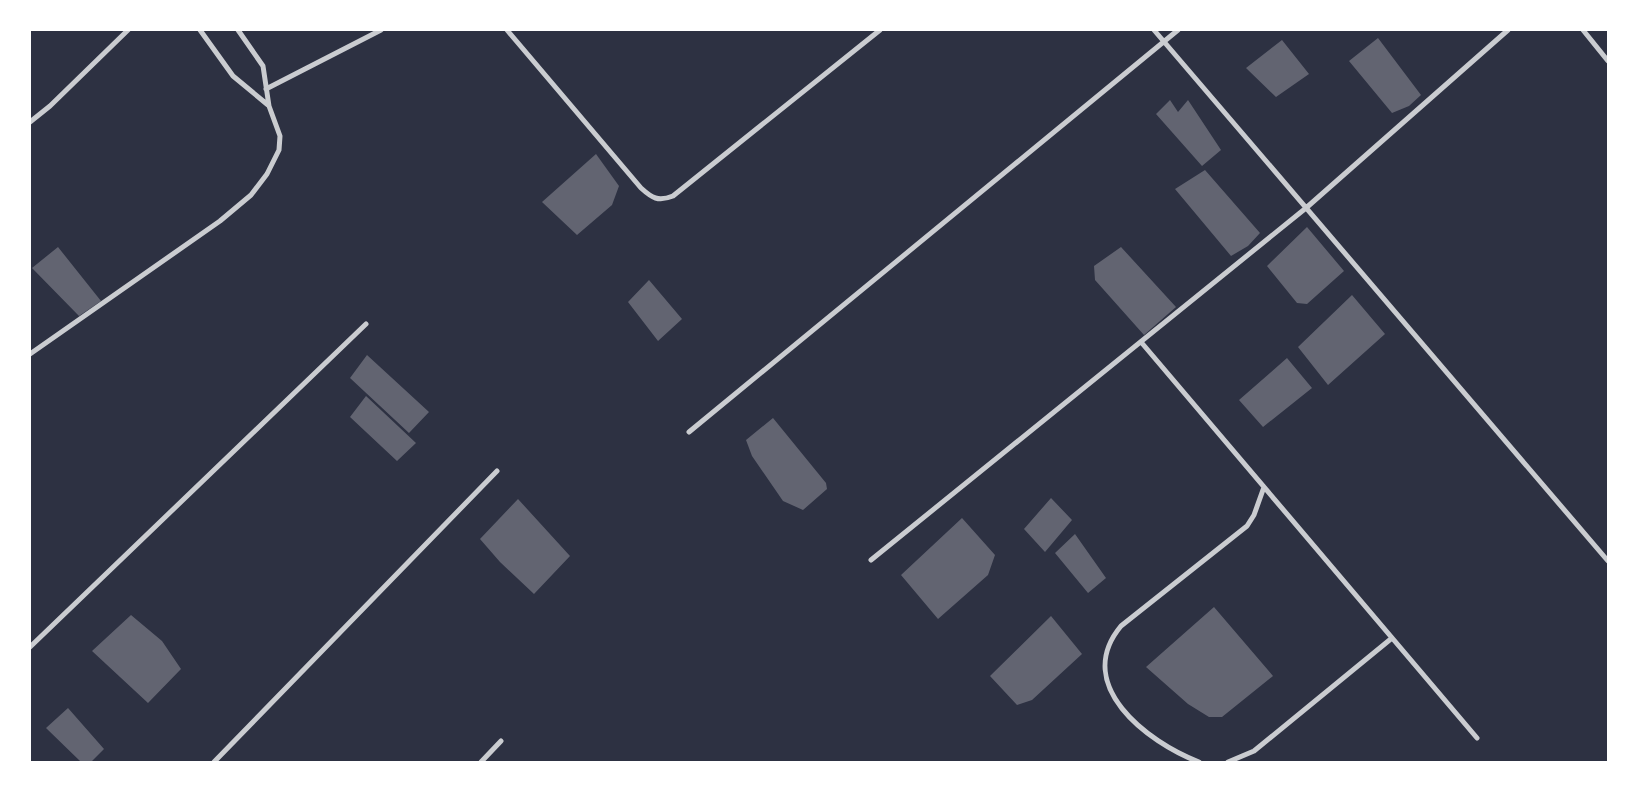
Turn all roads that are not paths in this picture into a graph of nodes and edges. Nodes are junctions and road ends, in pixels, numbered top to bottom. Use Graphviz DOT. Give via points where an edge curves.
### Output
graph roads {
  1 [pos="128,30"];
  2 [pos="200,30"];
  3 [pos="238,30"];
  4 [pos="381,30"];
  5 [pos="507,30"];
  6 [pos="880,30"];
  7 [pos="1154,30"];
  8 [pos="1178,30"];
  9 [pos="1508,30"];
  10 [pos="1583,30"];
  11 [pos="1164,42"];
  12 [pos="1608,61"];
  13 [pos="266,90"];
  14 [pos="268,106"];
  15 [pos="30,122"];
  16 [pos="1306,208"];
  17 [pos="366,324"];
  18 [pos="1141,342"];
  19 [pos="30,354"];
  20 [pos="688,432"];
  21 [pos="497,471"];
  22 [pos="1264,487"];
  23 [pos="871,560"];
  24 [pos="1608,561"];
  25 [pos="1392,638"];
  26 [pos="30,647"];
  27 [pos="1477,738"];
  28 [pos="501,741"];
  29 [pos="214,762"];
  30 [pos="481,762"];
  31 [pos="1199,762"];
  32 [pos="1228,762"];
  1 -- 15 [label="street"];
  2 -- 14 [label="street" via="233,76"];
  3 -- 13 [label="street" via="264,66"];
  4 -- 13 [label="street"];
  5 -- 6 [label="street" via="641,188 658,200 673,196"];
  7 -- 11 [label="street"];
  8 -- 11 [label="street"];
  9 -- 16 [label="street"];
  10 -- 12 [label="street"];
  11 -- 16 [label="street"];
  11 -- 20 [label="street"];
  13 -- 14 [label="street"];
  14 -- 19 [label="street" via="280,136 279,150 251,195 220,221"];
  16 -- 18 [label="street"];
  16 -- 24 [label="street"];
  17 -- 26 [label="street"];
  18 -- 22 [label="street"];
  18 -- 23 [label="street"];
  21 -- 29 [label="street"];
  22 -- 25 [label="street"];
  22 -- 31 [label="street" via="1248,526 1121,626 1112,636 1105,653 1105,673 1126,714 1167,748"];
  25 -- 27 [label="street"];
  25 -- 32 [label="street" via="1254,751"];
  28 -- 30 [label="street"];
}
